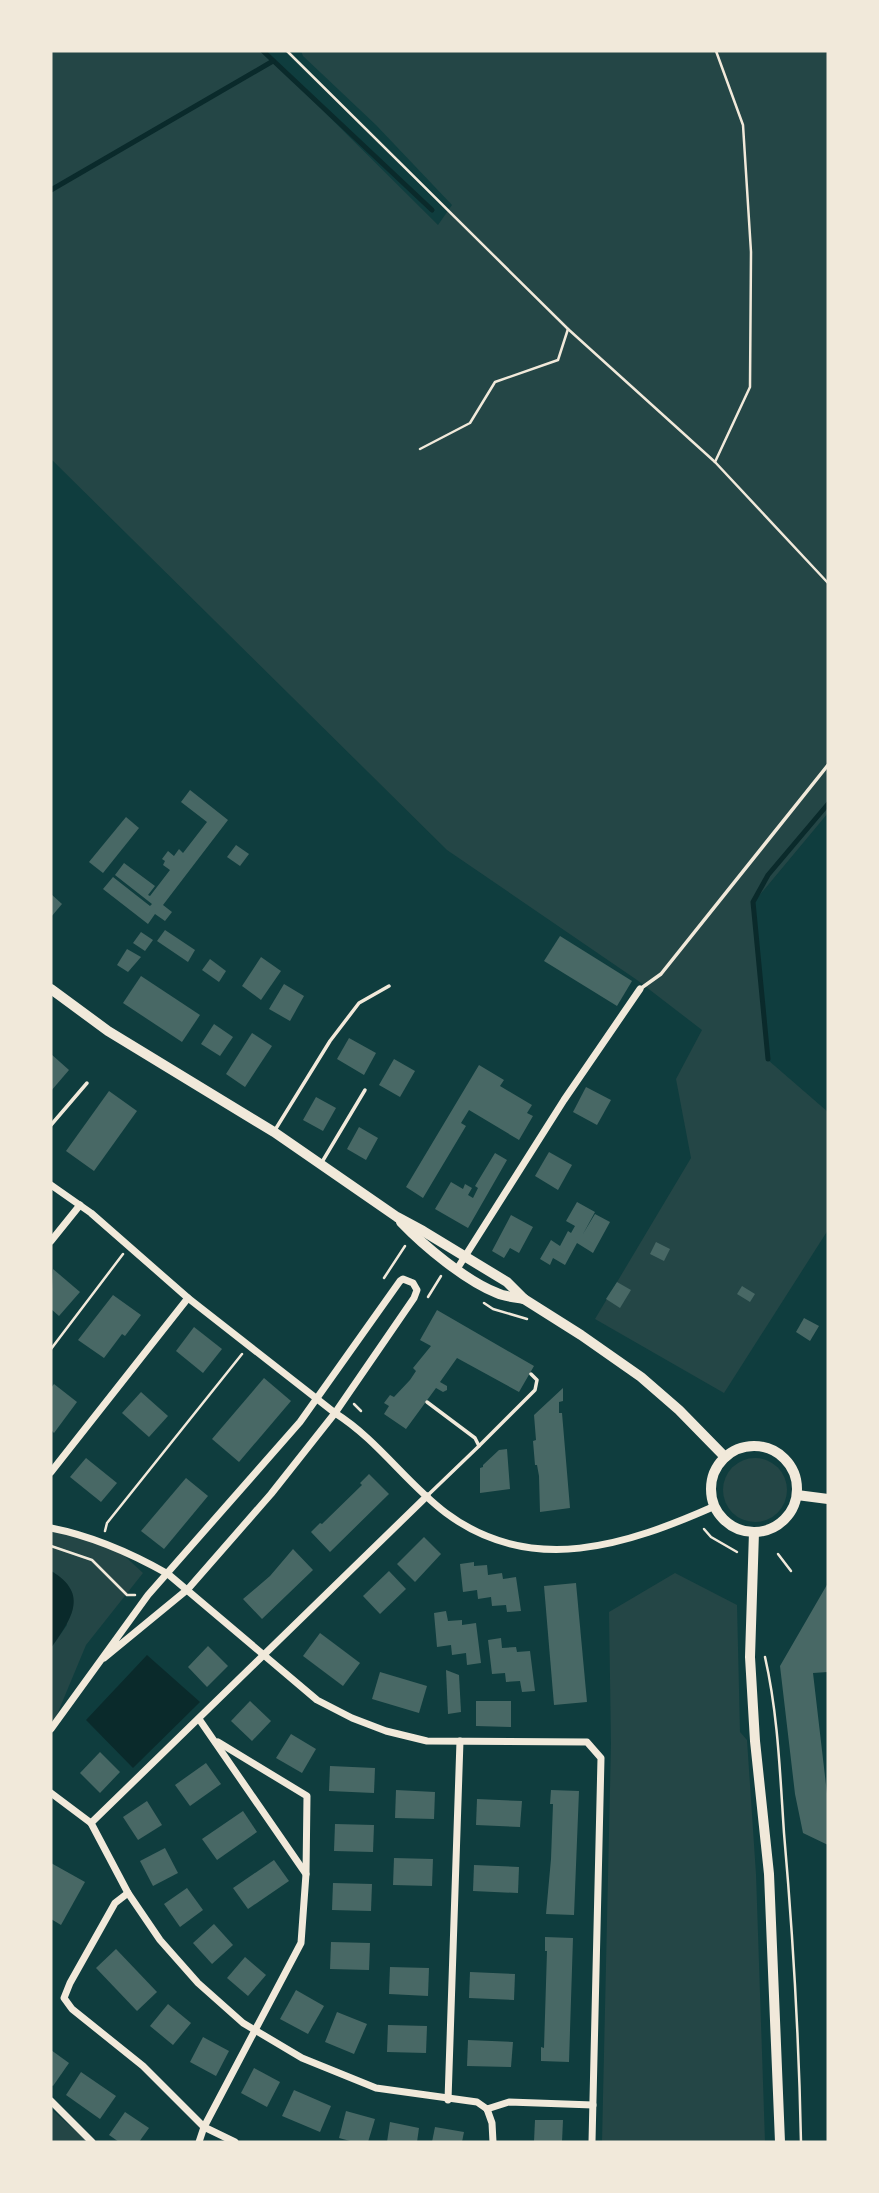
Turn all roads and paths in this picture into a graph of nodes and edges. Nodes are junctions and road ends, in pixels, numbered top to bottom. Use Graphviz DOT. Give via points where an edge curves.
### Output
graph roads {
  1 [pos="287,51"];
  2 [pos="716,51"];
  3 [pos="568,329"];
  4 [pos="420,449"];
  5 [pos="715,462"];
  6 [pos="828,583"];
  7 [pos="828,765"];
  8 [pos="389,986"];
  9 [pos="51,989"];
  10 [pos="640,989"];
  11 [pos="87,1083"];
  12 [pos="365,1090"];
  13 [pos="51,1125"];
  14 [pos="274,1132"];
  15 [pos="321,1164"];
  16 [pos="51,1185"];
  17 [pos="80,1205"];
  18 [pos="397,1217"];
  19 [pos="51,1241"];
  20 [pos="407,1242"];
  21 [pos="130,1245"];
  22 [pos="465,1257"];
  23 [pos="457,1269"];
  24 [pos="384,1278"];
  25 [pos="188,1298"];
  26 [pos="524,1299"];
  27 [pos="249,1346"];
  28 [pos="51,1349"];
  29 [pos="531,1374"];
  30 [pos="318,1398"];
  31 [pos="427,1402"];
  32 [pos="335,1413"];
  33 [pos="479,1446"];
  34 [pos="725,1457"];
  35 [pos="51,1472"];
  36 [pos="797,1495"];
  37 [pos="426,1496"];
  38 [pos="828,1499"];
  39 [pos="715,1506"];
  40 [pos="51,1528"];
  41 [pos="705,1529"];
  42 [pos="754,1532"];
  43 [pos="101,1542"];
  44 [pos="51,1546"];
  45 [pos="737,1552"];
  46 [pos="778,1554"];
  47 [pos="791,1572"];
  48 [pos="168,1574"];
  49 [pos="188,1589"];
  50 [pos="148,1595"];
  51 [pos="263,1655"];
  52 [pos="104,1658"];
  53 [pos="770,1683"];
  54 [pos="199,1719"];
  55 [pos="51,1728"];
  56 [pos="214,1740"];
  57 [pos="460,1741"];
  58 [pos="51,1793"];
  59 [pos="91,1824"];
  60 [pos="306,1874"];
  61 [pos="128,1893"];
  62 [pos="255,2031"];
  63 [pos="448,2100"];
  64 [pos="51,2101"];
  65 [pos="593,2105"];
  66 [pos="487,2109"];
  67 [pos="204,2127"];
  68 [pos="92,2142"];
  69 [pos="200,2142"];
  70 [pos="235,2142"];
  71 [pos="493,2142"];
  72 [pos="592,2142"];
  73 [pos="779,2142"];
  74 [pos="801,2142"];
  1 -- 3 [label="path"];
  2 -- 5 [label="path" via="743,125 751,320 750,387"];
  3 -- 4 [label="path" via="558,360 495,382 470,423"];
  3 -- 5 [label="path"];
  5 -- 6 [label="path"];
  7 -- 10 [label="lane" via="661,974"];
  8 -- 14 [label="lane" via="359,1003"];
  9 -- 14 [label="main road" via="107,1031"];
  10 -- 22 [label="street"];
  11 -- 13 [label="lane"];
  12 -- 15 [label="lane"];
  14 -- 15 [label="main road"];
  15 -- 18 [label="main road"];
  16 -- 17 [label="street"];
  17 -- 19 [label="street"];
  17 -- 21 [label="street"];
  18 -- 22 [label="main road"];
  18 -- 23 [label="main road"];
  20 -- 24 [label="path"];
  21 -- 25 [label="street"];
  21 -- 28 [label="path"];
  22 -- 23 [label="street"];
  22 -- 26 [label="main road" via="507,1282"];
  23 -- 26 [label="main road" via="498,1294"];
  25 -- 27 [label="street"];
  25 -- 35 [label="street"];
  26 -- 34 [label="main road" via="642,1377"];
  27 -- 30 [label="street"];
  27 -- 43 [label="path" via="107,1523"];
  29 -- 33 [label="lane" via="537,1380 535,1390"];
  30 -- 32 [label="street"];
  30 -- 32 [label="street" via="396,1286 403,1279 413,1283 417,1290 414,1298"];
  30 -- 48 [label="street"];
  31 -- 33 [label="lane" via="475,1438"];
  32 -- 37 [label="street" via="358,1427"];
  32 -- 49 [label="street"];
  33 -- 37 [label="lane"];
  34 -- 36 [label="main road" via="751,1446 770,1448 791,1467"];
  34 -- 39 [label="main road" via="712,1480"];
  36 -- 38 [label="main road"];
  36 -- 42 [label="main road" via="794,1507 778,1525"];
  37 -- 39 [label="street" via="446,1514 495,1538 566,1551 642,1535"];
  37 -- 51 [label="street"];
  39 -- 42 [label="main road" via="724,1520"];
  40 -- 43 [label="street"];
  41 -- 45 [label="path"];
  42 -- 73 [label="street" via="750,1657 769,1874"];
  43 -- 48 [label="street"];
  44 -- 50 [label="path" via="92,1560 127,1595"];
  46 -- 47 [label="path"];
  48 -- 49 [label="street"];
  48 -- 50 [label="street"];
  49 -- 51 [label="street"];
  49 -- 52 [label="street"];
  50 -- 52 [label="street"];
  51 -- 54 [label="street"];
  51 -- 57 [label="street" via="317,1700 352,1718 427,1741"];
  52 -- 55 [label="street"];
  53 -- 74 [label="path" via="788,1874"];
  54 -- 56 [label="street"];
  54 -- 59 [label="street"];
  56 -- 60 [label="street"];
  56 -- 60 [label="street" via="307,1796"];
  57 -- 63 [label="street"];
  57 -- 65 [label="street" via="586,1742 601,1758"];
  58 -- 59 [label="street"];
  59 -- 61 [label="street"];
  60 -- 62 [label="street" via="301,1943"];
  61 -- 62 [label="street" via="160,1940 198,1983"];
  61 -- 67 [label="street" via="115,1903 64,1998 144,2066"];
  62 -- 63 [label="street" via="302,2058 376,2088"];
  62 -- 67 [label="street"];
  63 -- 66 [label="street" via="478,2102"];
  64 -- 68 [label="street"];
  65 -- 66 [label="street" via="509,2102"];
  65 -- 72 [label="street"];
  66 -- 71 [label="street"];
  67 -- 69 [label="street"];
  67 -- 70 [label="street"];
}
